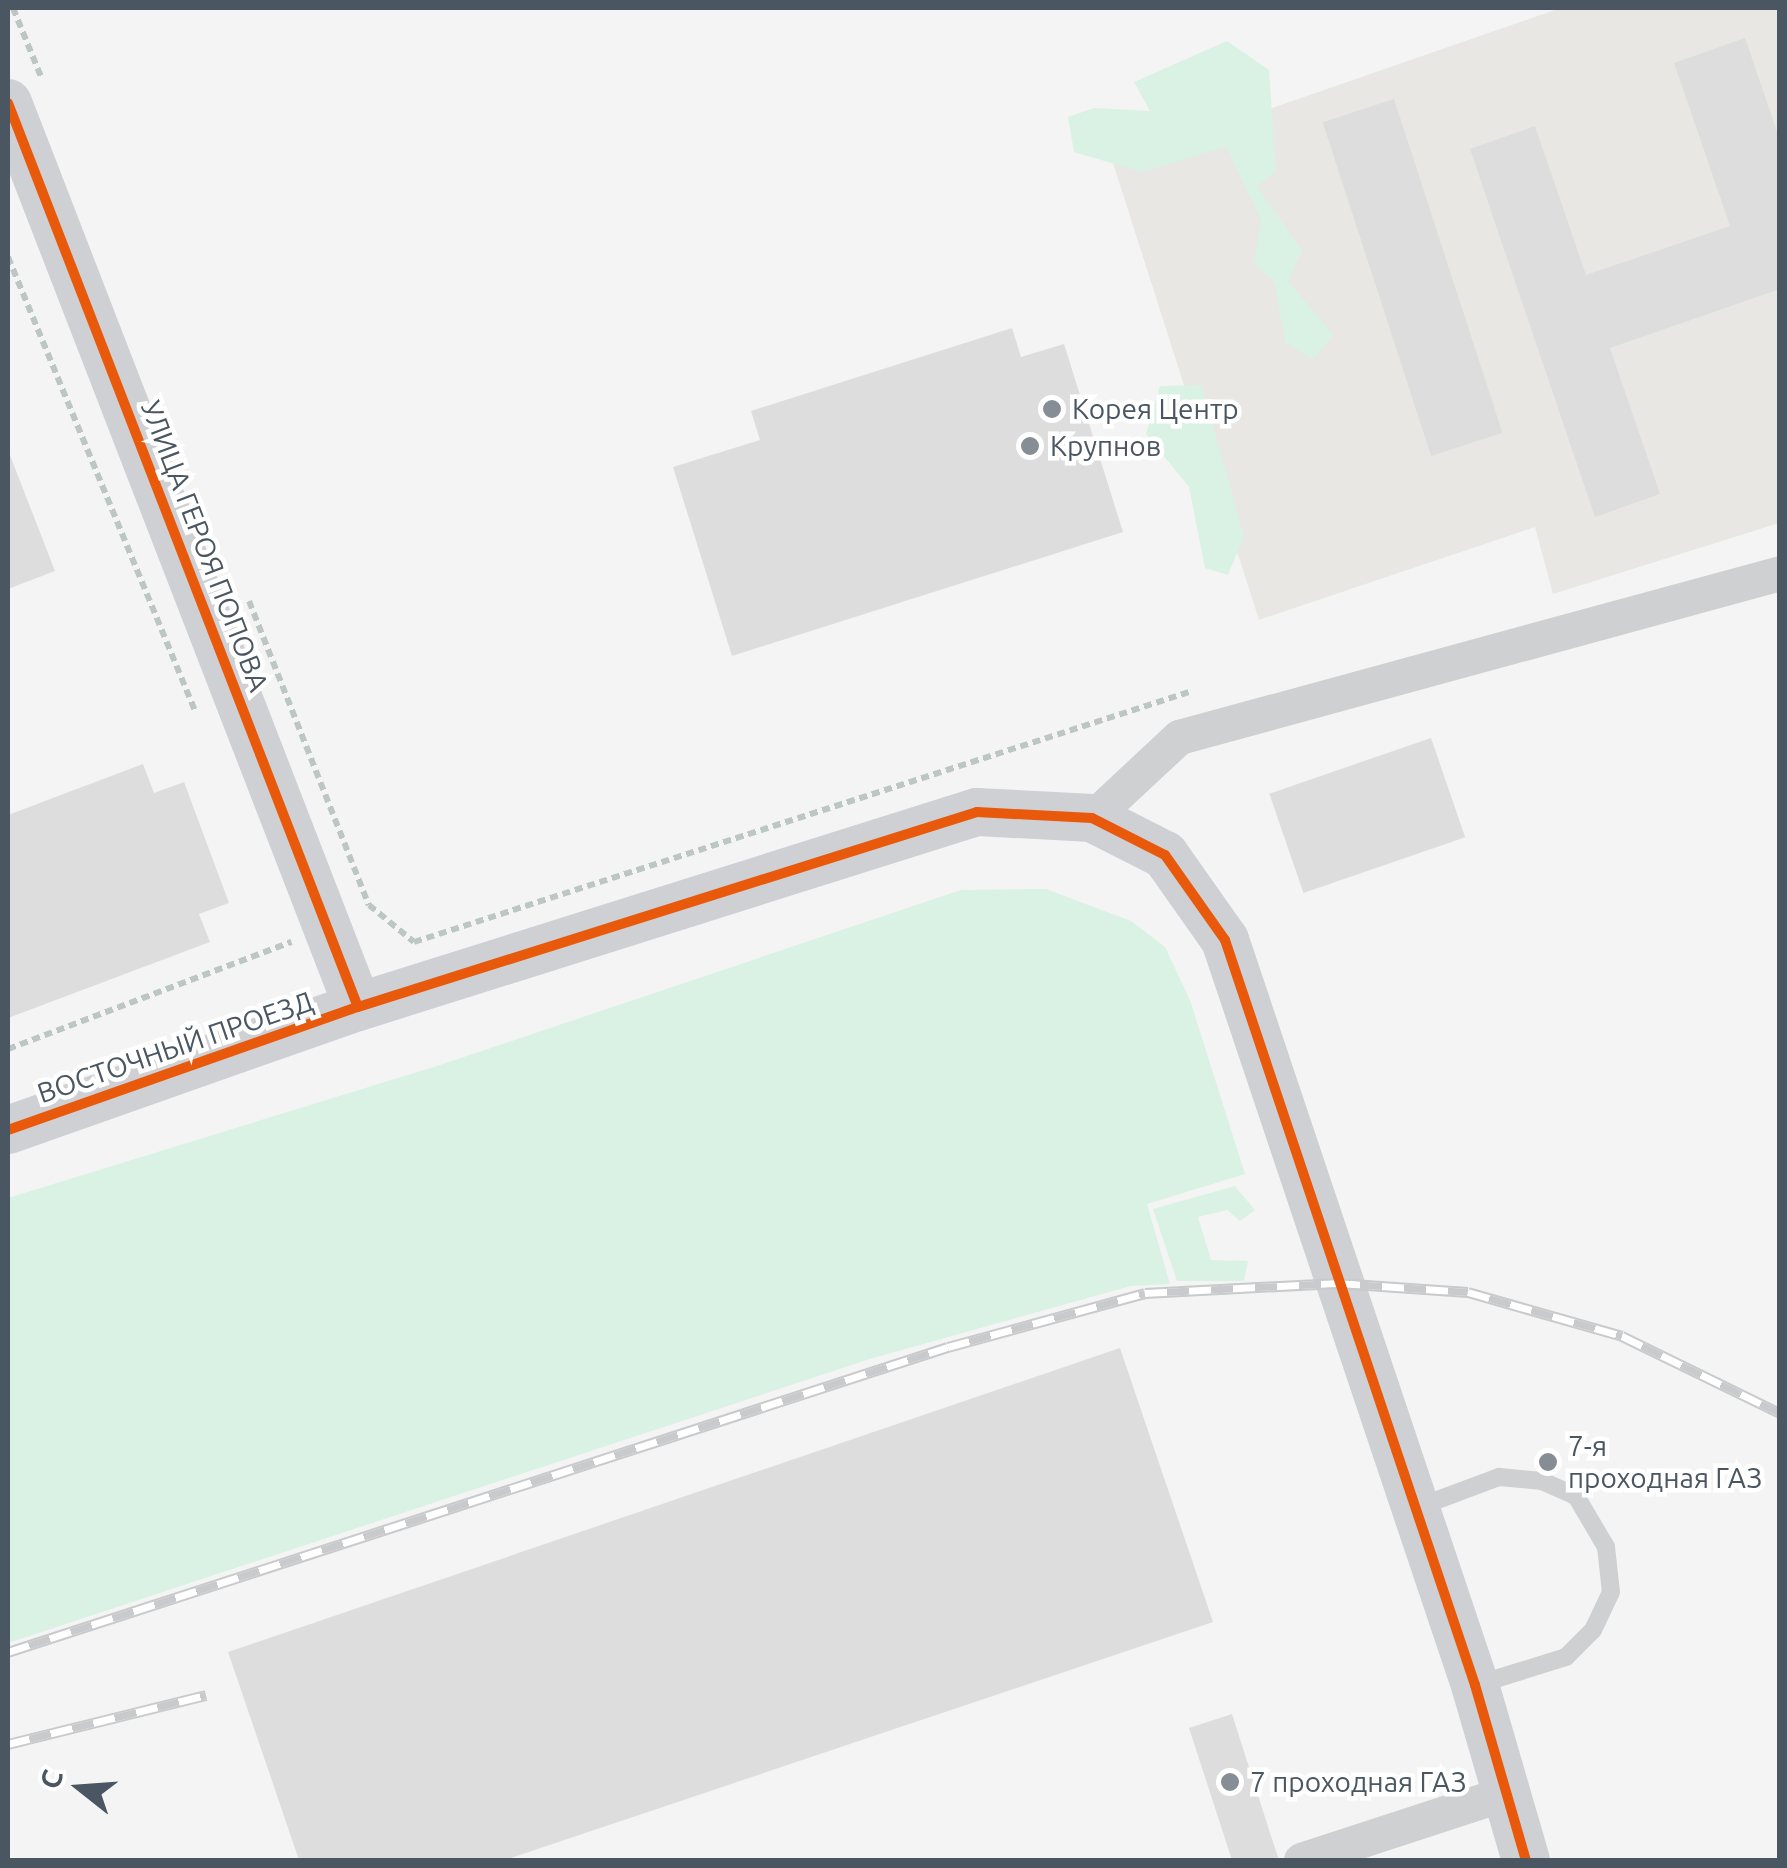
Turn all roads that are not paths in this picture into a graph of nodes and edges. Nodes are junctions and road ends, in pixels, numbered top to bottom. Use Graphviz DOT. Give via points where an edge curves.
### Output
graph roads {
  1 [pos="29,101"];
  2 [pos="1780,573"];
  3 [pos="1092,818"];
  4 [pos="358,1007"];
  5 [pos="8,1130"];
  6 [pos="1416,1508"];
  7 [pos="1475,1685"];
  8 [pos="1506,1792"];
  9 [pos="1301,1860"];
  10 [pos="1526,1860"];
  1 -- 4 [label="street, УЛИЦА ГЕРОЯ ПОПОВА"];
  2 -- 3 [label="street" via="1179,737"];
  3 -- 4 [label="street, ВОСТОЧНЫЙ ПРОЕЗД" via="977,812"];
  3 -- 6 [label="street" via="1165,855 1225,940"];
  4 -- 5 [label="street, ВОСТОЧНЫЙ ПРОЕЗД"];
  6 -- 7 [label="street"];
  6 -- 7 [label="lane" via="1498,1476 1542,1481 1576,1496 1606,1548 1611,1592 1594,1630 1566,1657"];
  7 -- 8 [label="street"];
  8 -- 9 [label="street"];
  8 -- 10 [label="street"];
}
